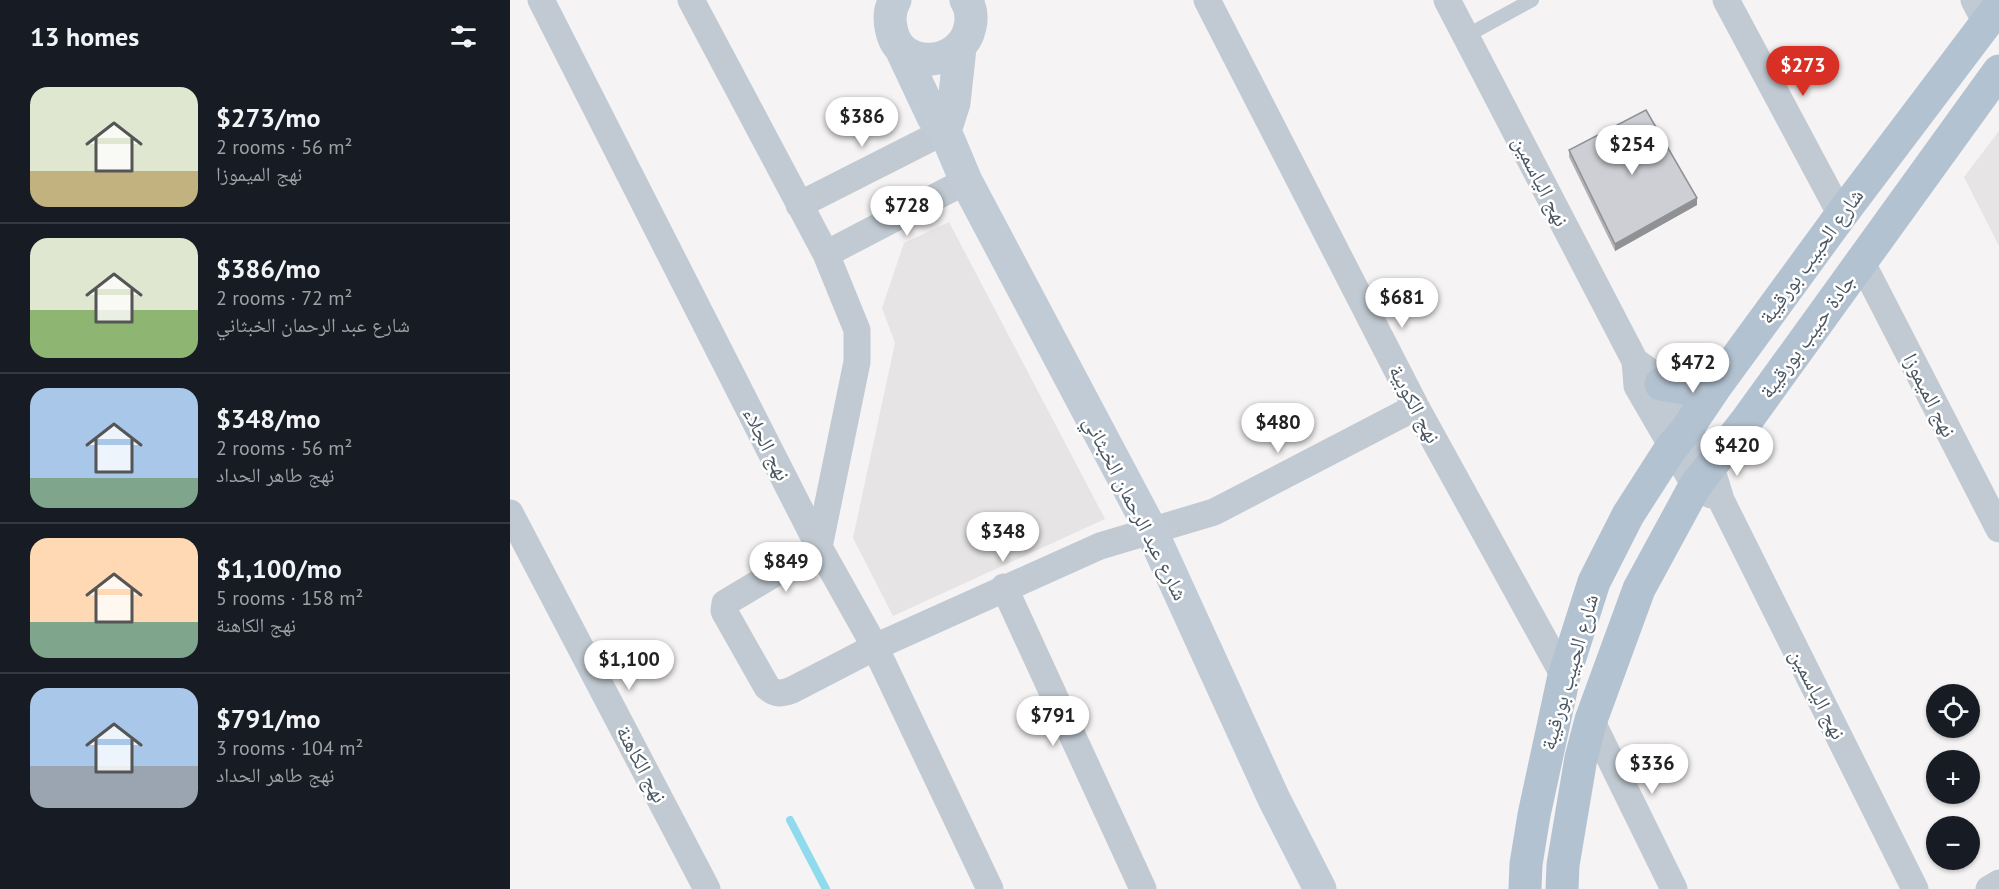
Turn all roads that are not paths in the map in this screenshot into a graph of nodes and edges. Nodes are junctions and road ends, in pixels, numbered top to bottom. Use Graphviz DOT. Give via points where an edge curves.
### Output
graph roads {
  1 [pos="541,0"];
  2 [pos="691,0"];
  3 [pos="1207,0"];
  4 [pos="1447,0"];
  5 [pos="1532,0"];
  6 [pos="1726,0"];
  7 [pos="1986,10"];
  8 [pos="890,17"];
  9 [pos="969,17"];
  10 [pos="1466,36"];
  11 [pos="1999,70"];
  12 [pos="945,131"];
  13 [pos="966,181"];
  14 [pos="799,205"];
  15 [pos="1841,215"];
  16 [pos="826,254"];
  17 [pos="1861,261"];
  18 [pos="1635,361"];
  19 [pos="1661,384"];
  20 [pos="1716,386"];
  21 [pos="1416,407"];
  22 [pos="1679,439"];
  23 [pos="1709,484"];
  24 [pos="510,513"];
  25 [pos="1999,529"];
  26 [pos="1151,530"];
  27 [pos="819,547"];
  28 [pos="1004,587"];
  29 [pos="875,647"];
  30 [pos="1564,676"];
  31 [pos="1591,720"];
  32 [pos="1999,883"];
  33 [pos="707,889"];
  34 [pos="990,889"];
  35 [pos="1143,889"];
  36 [pos="1320,889"];
  37 [pos="1525,889"];
  38 [pos="1562,889"];
  39 [pos="1674,889"];
  40 [pos="1915,889"];
  41 [pos="1989,889"];
  1 -- 27 [label="street, نهج الجلاء"];
  2 -- 14 [label="street"];
  3 -- 21 [label="street, نهج الكوبية"];
  4 -- 10 [label="street, نهج الياسمين"];
  5 -- 10 [label="lane"];
  6 -- 15 [label="street"];
  7 -- 15 [label="main road, شارع الحبيب بورقيبة"];
  8 -- 9 [label="main road" via="915,57 931,60 946,57"];
  8 -- 12 [label="main road, شارع عبد الرحمان الخبثاني" via="933,117"];
  9 -- 12 [label="main road" via="954,103"];
  10 -- 18 [label="street, نهج الياسمين"];
  11 -- 17 [label="main road, جادة حبيب بورقيبة"];
  12 -- 13 [label="main road, شارع عبد الرحمان الخبثاني"];
  12 -- 14 [label="street"];
  13 -- 16 [label="street"];
  13 -- 26 [label="main road, شارع عبد الرحمان الخبثاني"];
  14 -- 16 [label="street"];
  15 -- 20 [label="main road, شارع الحبيب بورقيبة"];
  16 -- 27 [label="street" via="857,330 858,342"];
  17 -- 23 [label="main road, جادة حبيب بورقيبة" via="1747,420"];
  17 -- 25 [label="street, نهج الميموزا"];
  18 -- 19 [label="street, نهج الياسمين"];
  18 -- 22 [label="street, نهج الياسمين" via="1637,386"];
  19 -- 20 [label="main road"];
  19 -- 22 [label="street, نهج الياسمين"];
  20 -- 22 [label="main road, شارع الحبيب بورقيبة"];
  21 -- 26 [label="street" via="1214,512"];
  21 -- 30 [label="street, نهج الكوبية"];
  22 -- 23 [label="street, نهج الياسمين"];
  22 -- 30 [label="main road, شارع الحبيب بورقيبة" via="1628,515 1594,582"];
  23 -- 31 [label="main road, جادة حبيب بورقيبة" via="1639,589"];
  23 -- 40 [label="street, نهج الياسمين"];
  24 -- 33 [label="street, نهج الكاهنة"];
  26 -- 28 [label="street" via="1100,546"];
  26 -- 36 [label="main road, شارع عبد الرحمان الخبثاني" via="1274,799"];
  27 -- 29 [label="street, نهج الجلاء"];
  27 -- 29 [label="street" via="725,603 729,621 767,687 780,694"];
  28 -- 29 [label="street"];
  28 -- 35 [label="street"];
  29 -- 34 [label="street, نهج الجلاء"];
  30 -- 37 [label="main road, شارع الحبيب بورقيبة" via="1534,815"];
  31 -- 38 [label="main road, جادة حبيب بورقيبة" via="1581,758"];
  31 -- 39 [label="street"];
  32 -- 41 [label="street"];
}
